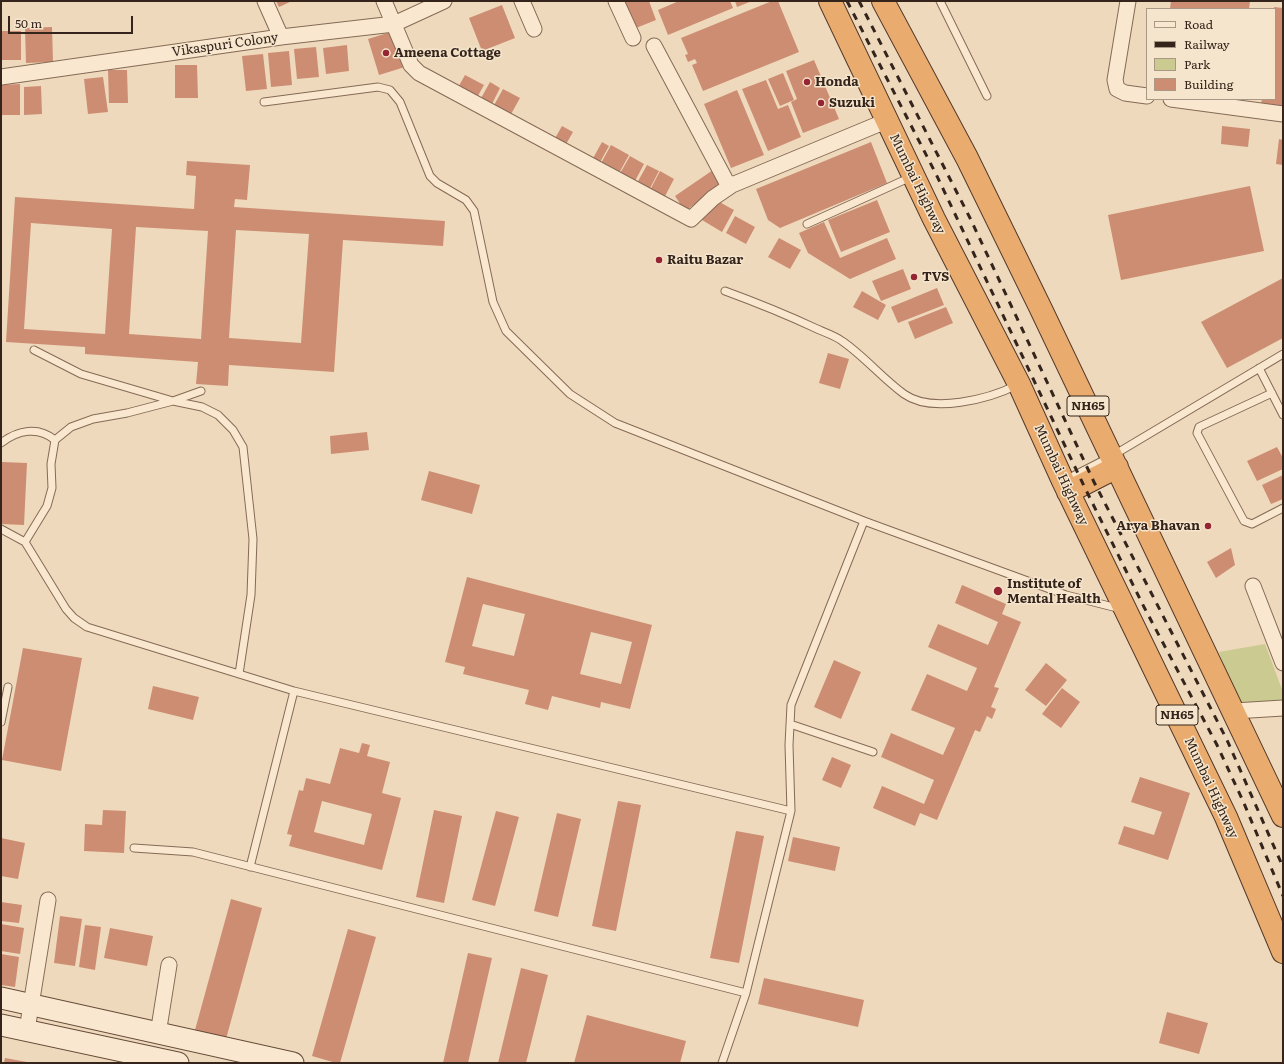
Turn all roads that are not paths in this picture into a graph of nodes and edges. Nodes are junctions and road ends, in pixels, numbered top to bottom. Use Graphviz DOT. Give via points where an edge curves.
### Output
graph roads {
  1 [pos="265,1"];
  2 [pos="384,1"];
  3 [pos="444,1"];
  4 [pos="522,1"];
  5 [pos="616,1"];
  6 [pos="830,1"];
  7 [pos="883,1"];
  8 [pos="940,1"];
  9 [pos="1128,1"];
  10 [pos="394,24"];
  11 [pos="534,29"];
  12 [pos="282,37"];
  13 [pos="633,38"];
  14 [pos="654,46"];
  15 [pos="1,77"];
  16 [pos="987,96"];
  17 [pos="1146,96"];
  18 [pos="1178,100"];
  19 [pos="264,102"];
  20 [pos="1283,114"];
  21 [pos="886,120"];
  22 [pos="913,176"];
  23 [pos="732,185"];
  24 [pos="807,224"];
  25 [pos="725,291"];
  26 [pos="34,350"];
  27 [pos="1283,354"];
  28 [pos="1258,368"];
  29 [pos="1019,384"];
  30 [pos="201,391"];
  31 [pos="1272,393"];
  32 [pos="173,401"];
  33 [pos="1283,415"];
  34 [pos="55,440"];
  35 [pos="1,443"];
  36 [pos="1115,462"];
  37 [pos="1066,487"];
  38 [pos="1283,508"];
  39 [pos="864,522"];
  40 [pos="1,529"];
  41 [pos="25,542"];
  42 [pos="1253,586"];
  43 [pos="1125,610"];
  44 [pos="1283,663"];
  45 [pos="239,674"];
  46 [pos="8,687"];
  47 [pos="294,691"];
  48 [pos="1283,708"];
  49 [pos="1234,711"];
  50 [pos="1,722"];
  51 [pos="790,724"];
  52 [pos="873,752"];
  53 [pos="791,811"];
  54 [pos="1283,816"];
  55 [pos="134,848"];
  56 [pos="250,867"];
  57 [pos="48,900"];
  58 [pos="1283,952"];
  59 [pos="169,965"];
  60 [pos="746,993"];
  61 [pos="1,998"];
  62 [pos="32,1004"];
  63 [pos="1,1025"];
  64 [pos="27,1030"];
  65 [pos="158,1034"];
  66 [pos="158,1061"];
  67 [pos="178,1063"];
  68 [pos="293,1063"];
  69 [pos="722,1063"];
  1 -- 12 [label="street"];
  2 -- 10 [label="street"];
  3 -- 10 [label="street, Vikaspuri Colony"];
  4 -- 11 [label="street"];
  5 -- 13 [label="street"];
  6 -- 21 [label="highway, Mumbai Highway / NH65"];
  7 -- 36 [label="highway, NH65" via="967,158"];
  8 -- 16 [label="lane"];
  9 -- 17 [label="street" via="1115,80 1117,89"];
  10 -- 12 [label="street, Vikaspuri Colony"];
  10 -- 23 [label="street" via="411,65 419,73 691,218"];
  12 -- 15 [label="street, Vikaspuri Colony"];
  14 -- 23 [label="street" via="726,181"];
  18 -- 20 [label="street"];
  19 -- 39 [label="lane" via="378,87 390,90 400,102 430,176 466,200 474,210 493,302 506,331 570,394 615,424"];
  21 -- 22 [label="highway, Mumbai Highway / NH65"];
  21 -- 23 [label="street"];
  22 -- 24 [label="lane"];
  22 -- 29 [label="highway, Mumbai Highway / NH65"];
  25 -- 29 [label="lane" via="786,314 842,340 905,395 922,402 967,401 1002,392"];
  26 -- 32 [label="lane" via="81,374"];
  27 -- 28 [label="lane"];
  28 -- 31 [label="lane"];
  28 -- 36 [label="lane"];
  29 -- 37 [label="highway, Mumbai Highway / NH65"];
  30 -- 32 [label="lane"];
  31 -- 33 [label="lane"];
  31 -- 38 [label="lane" via="1199,427 1197,433 1244,522 1252,524"];
  32 -- 34 [label="lane" via="93,419 71,427"];
  32 -- 45 [label="lane" via="202,407 218,415 233,430 243,447 253,547 251,595"];
  34 -- 35 [label="lane" via="46,433 24,431"];
  34 -- 41 [label="lane" via="51,464 52,488 47,506"];
  36 -- 37 [label="highway"];
  36 -- 49 [label="highway, NH65"];
  37 -- 43 [label="highway, Mumbai Highway / NH65"];
  39 -- 43 [label="lane" via="1066,595"];
  39 -- 51 [label="lane" via="791,704"];
  40 -- 41 [label="lane"];
  41 -- 45 [label="lane" via="66,609 87,627"];
  42 -- 44 [label="street"];
  43 -- 58 [label="highway, Mumbai Highway / NH65" via="1226,817"];
  45 -- 47 [label="lane"];
  46 -- 50 [label="lane"];
  47 -- 53 [label="lane"];
  47 -- 56 [label="lane"];
  48 -- 49 [label="street"];
  49 -- 54 [label="highway, NH65"];
  51 -- 52 [label="lane"];
  51 -- 53 [label="lane"];
  53 -- 60 [label="lane"];
  55 -- 56 [label="lane" via="194,852"];
  56 -- 60 [label="lane"];
  57 -- 62 [label="street"];
  59 -- 65 [label="street"];
  60 -- 69 [label="lane"];
  61 -- 62 [label="main road"];
  62 -- 64 [label="street"];
  62 -- 65 [label="main road"];
  63 -- 64 [label="main road"];
  64 -- 66 [label="main road"];
  65 -- 66 [label="main road"];
  65 -- 68 [label="main road"];
  66 -- 67 [label="main road"];
}
